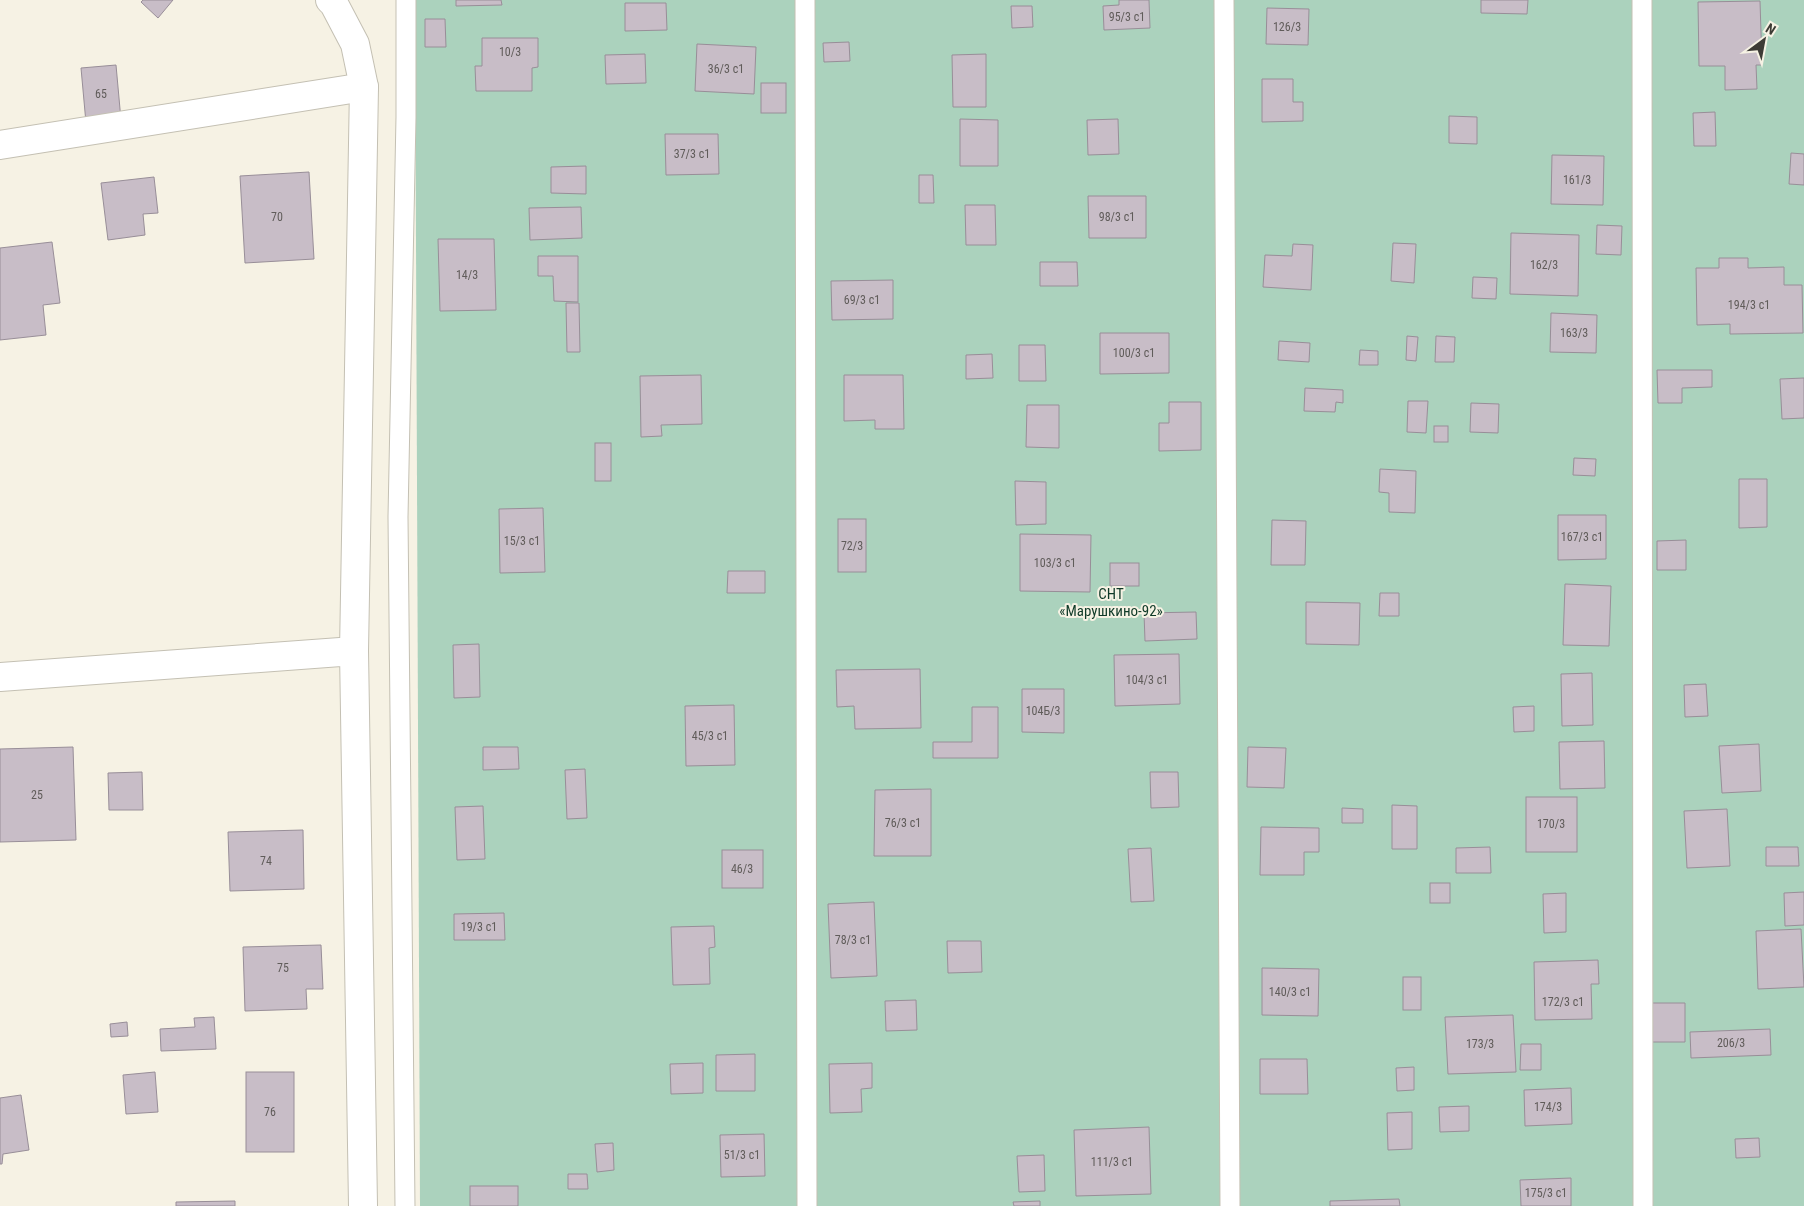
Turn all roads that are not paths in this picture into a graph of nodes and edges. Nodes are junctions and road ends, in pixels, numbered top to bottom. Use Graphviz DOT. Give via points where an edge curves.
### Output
graph roads {
  1 [pos="330,0"];
  2 [pos="406,0"];
  3 [pos="805,0"];
  4 [pos="1224,0"];
  5 [pos="1642,0"];
  6 [pos="364,87"];
  7 [pos="0,145"];
  8 [pos="354,651"];
  9 [pos="0,677"];
  10 [pos="363,1206"];
  11 [pos="405,1206"];
  12 [pos="807,1206"];
  13 [pos="1230,1206"];
  14 [pos="1643,1206"];
  1 -- 6 [label="street" via="355,44"];
  2 -- 11 [label="lane" via="398,517"];
  3 -- 12 [label="lane"];
  4 -- 13 [label="lane"];
  5 -- 14 [label="lane"];
  6 -- 7 [label="street"];
  6 -- 8 [label="street"];
  8 -- 9 [label="street"];
  8 -- 10 [label="street"];
}
